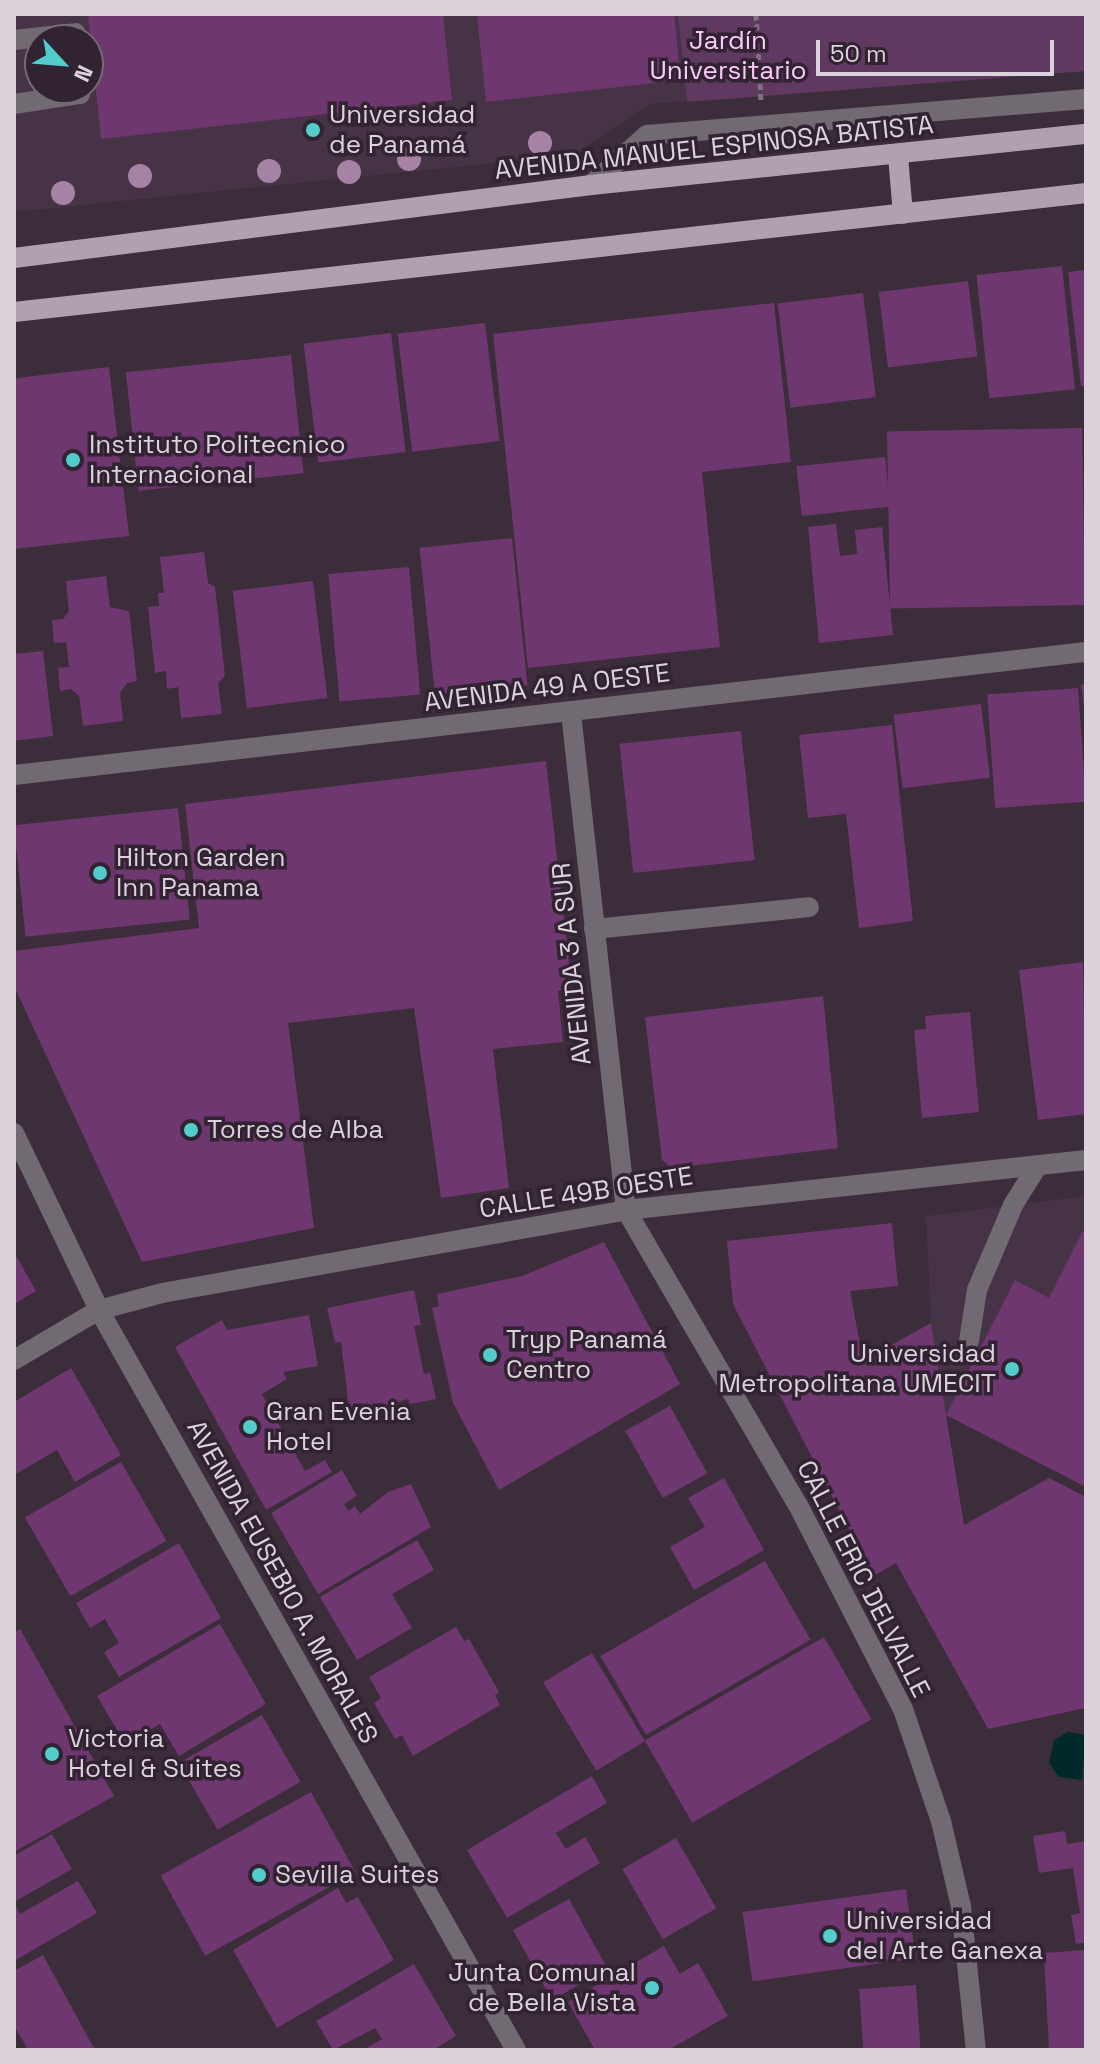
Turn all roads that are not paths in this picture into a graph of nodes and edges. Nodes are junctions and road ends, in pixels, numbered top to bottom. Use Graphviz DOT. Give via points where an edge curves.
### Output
graph roads {
  1 [pos="1086,99"];
  2 [pos="1086,134"];
  3 [pos="898,156"];
  4 [pos="591,185"];
  5 [pos="1086,193"];
  6 [pos="903,214"];
  7 [pos="14,258"];
  8 [pos="14,312"];
  9 [pos="1086,652"];
  10 [pos="571,713"];
  11 [pos="14,775"];
  12 [pos="809,907"];
  13 [pos="594,929"];
  14 [pos="14,1133"];
  15 [pos="1086,1160"];
  16 [pos="1038,1165"];
  17 [pos="626,1210"];
  18 [pos="99,1310"];
  19 [pos="969,1341"];
  20 [pos="14,1360"];
  21 [pos="516,2050"];
  22 [pos="976,2050"];
  1 -- 4 [label="street" via="647,135"];
  2 -- 3 [label="main road, AVENIDA MANUEL ESPINOSA BATISTA"];
  3 -- 4 [label="main road, AVENIDA MANUEL ESPINOSA BATISTA"];
  3 -- 6 [label="main road"];
  4 -- 7 [label="main road, AVENIDA MANUEL ESPINOSA BATISTA"];
  5 -- 6 [label="main road"];
  6 -- 8 [label="main road"];
  9 -- 10 [label="street, AVENIDA 49 A OESTE"];
  10 -- 11 [label="street, AVENIDA 49 A OESTE"];
  10 -- 13 [label="street, AVENIDA 3 A SUR"];
  12 -- 13 [label="street"];
  13 -- 17 [label="street, AVENIDA 3 A SUR"];
  14 -- 18 [label="street, AVENIDA EUSEBIO A. MORALES"];
  15 -- 16 [label="street, CALLE 49B OESTE"];
  16 -- 17 [label="street, CALLE 49B OESTE"];
  16 -- 19 [label="street" via="1013,1205 977,1290"];
  17 -- 18 [label="street, CALLE 49B OESTE" via="162,1293"];
  17 -- 22 [label="street, CALLE ERIC DELVALLE" via="798,1505 903,1709 941,1821 961,1906"];
  18 -- 20 [label="street, CALLE 49B OESTE"];
  18 -- 21 [label="street, AVENIDA EUSEBIO A. MORALES"];
}
